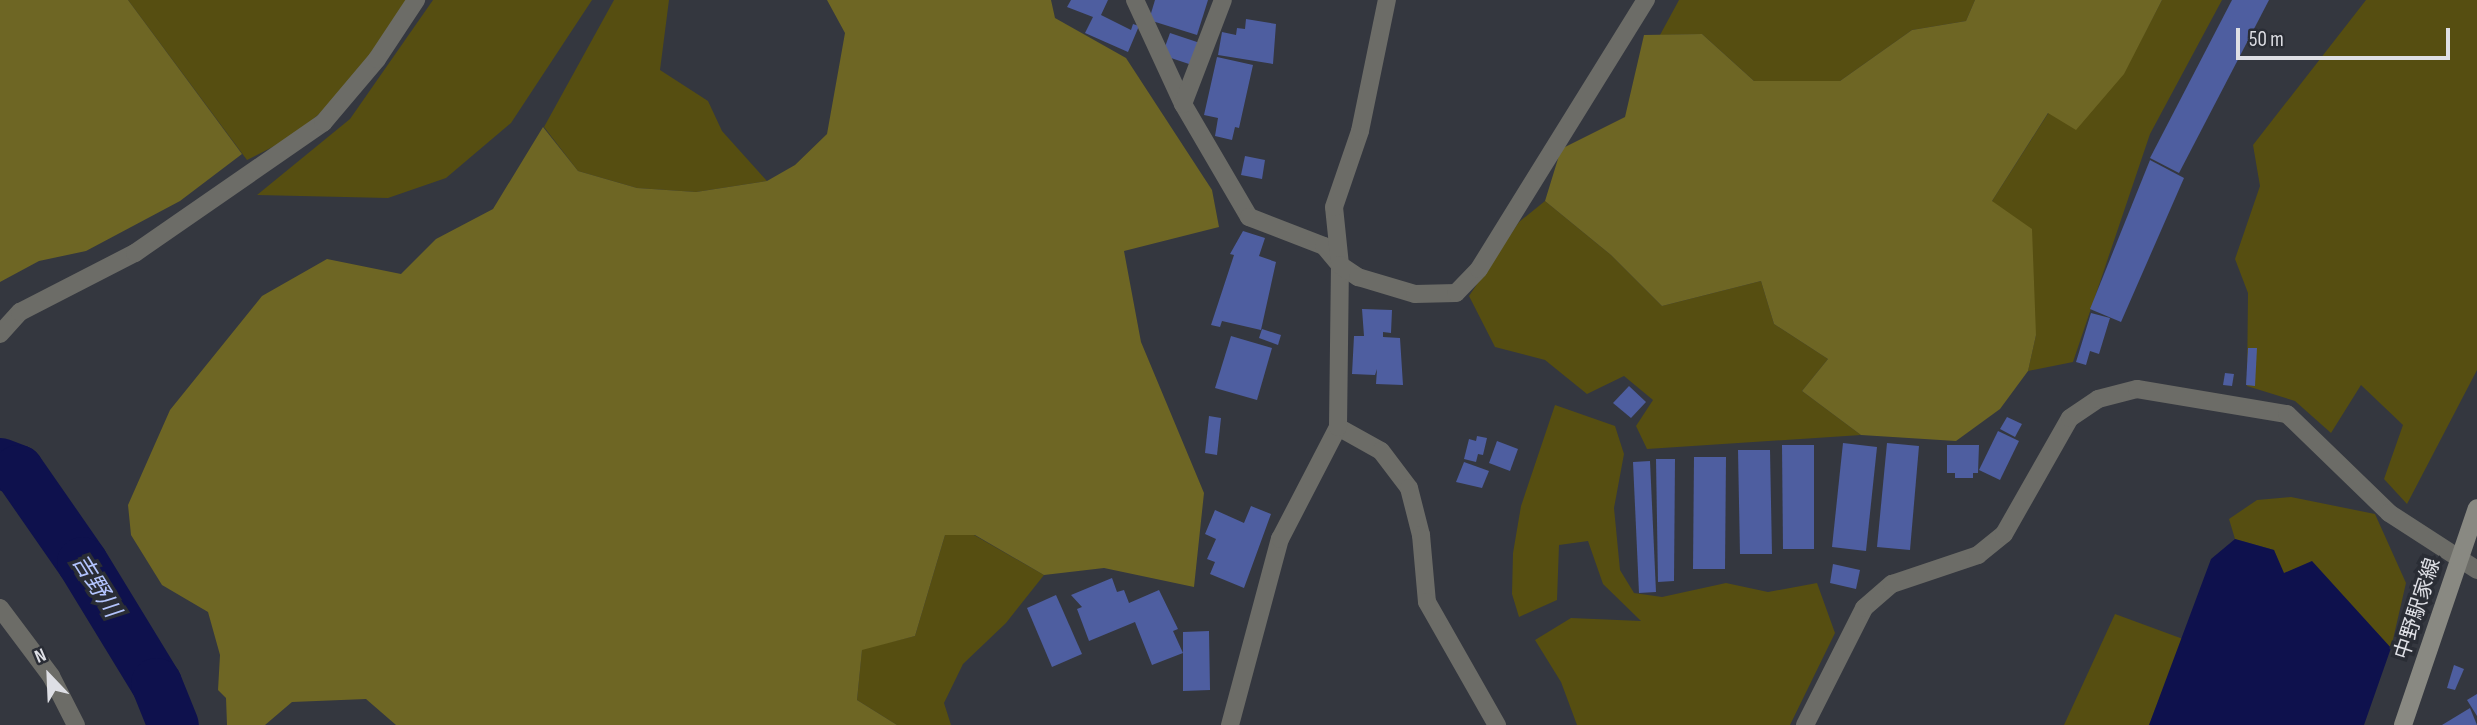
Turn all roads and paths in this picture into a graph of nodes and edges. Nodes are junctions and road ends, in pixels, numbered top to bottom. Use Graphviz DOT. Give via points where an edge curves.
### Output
graph roads {
  1 [pos="416,0"];
  2 [pos="1135,0"];
  3 [pos="1223,0"];
  4 [pos="1387,0"];
  5 [pos="1646,0"];
  6 [pos="1183,104"];
  7 [pos="1340,265"];
  8 [pos="0,334"];
  9 [pos="1338,427"];
  10 [pos="2476,511"];
  11 [pos="2457,561"];
  12 [pos="2477,570"];
  13 [pos="0,608"];
  14 [pos="76,725"];
  15 [pos="1230,725"];
  16 [pos="1497,725"];
  17 [pos="1805,725"];
  18 [pos="2403,725"];
  1 -- 8 [label="street" via="377,59 323,123 135,253 20,312"];
  2 -- 6 [label="street"];
  3 -- 6 [label="street"];
  4 -- 7 [label="street" via="1360,131 1334,207"];
  5 -- 7 [label="street" via="1479,269 1456,293 1415,294 1357,277"];
  6 -- 7 [label="street" via="1249,217 1324,246"];
  7 -- 9 [label="street"];
  9 -- 15 [label="street" via="1280,539"];
  9 -- 16 [label="street" via="1381,451 1409,488 1421,535 1427,602"];
  10 -- 11 [label="main road, 中野駅家線"];
  11 -- 12 [label="street"];
  11 -- 17 [label="street" via="2389,513 2287,414 2137,389 2098,400 2070,418 2004,534 1978,555 1892,584 1864,608"];
  11 -- 18 [label="main road, 中野駅家線"];
  13 -- 14 [label="street" via="51,676"];
}
